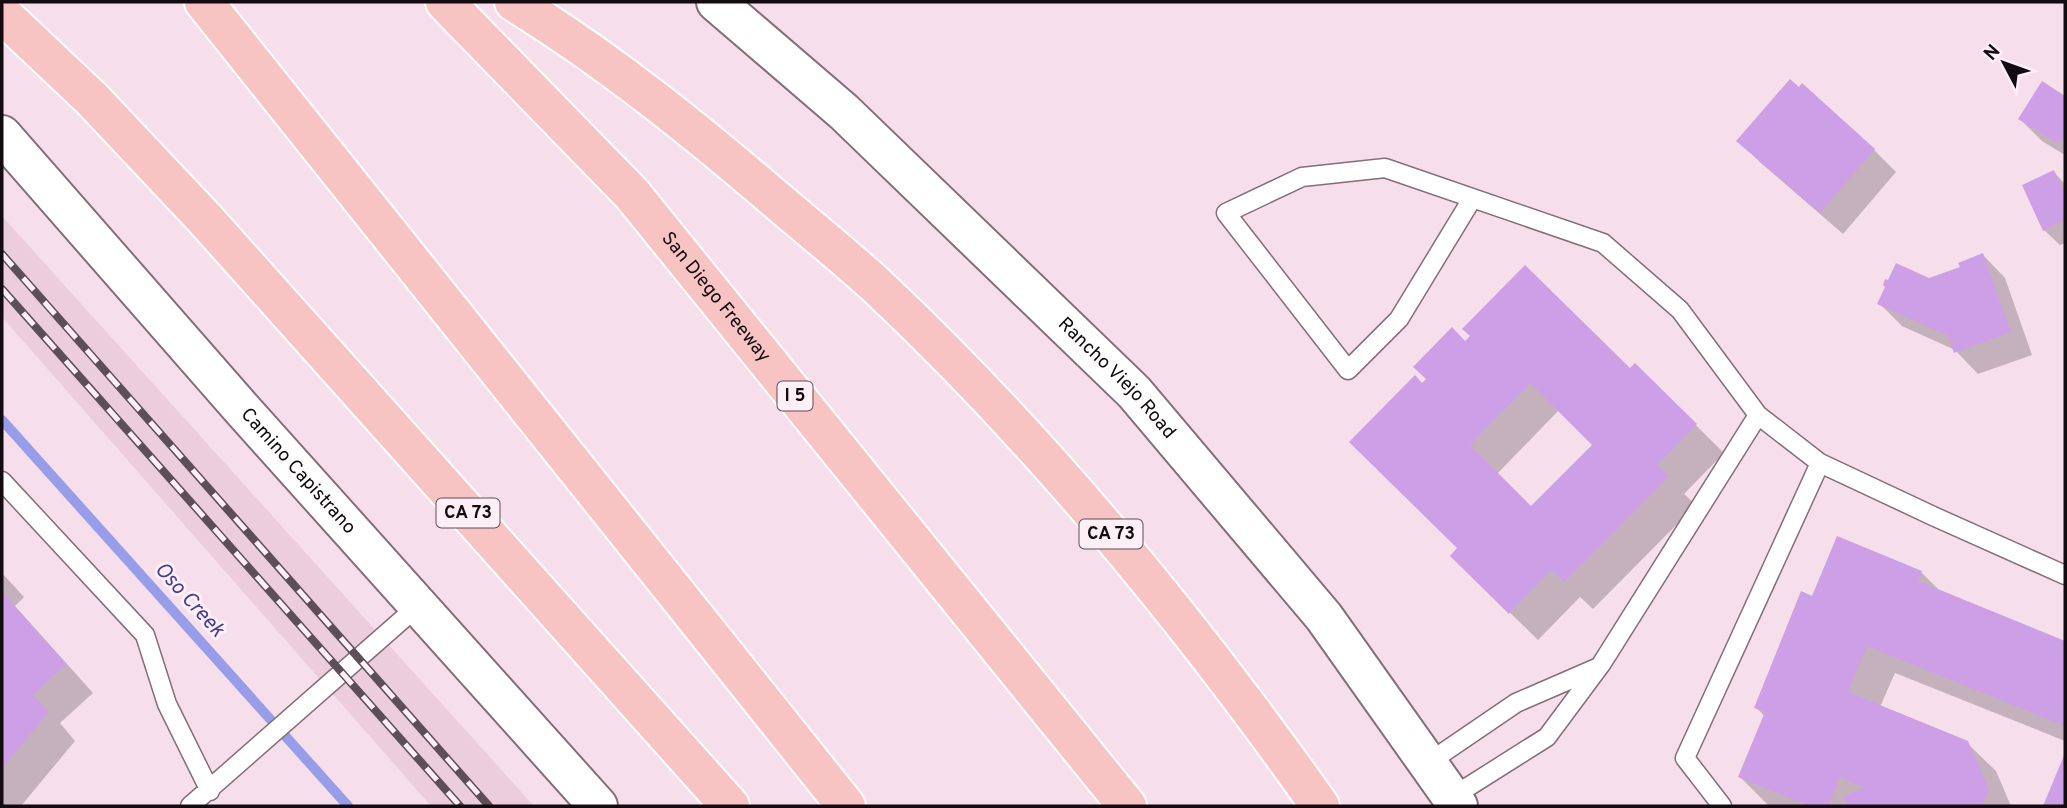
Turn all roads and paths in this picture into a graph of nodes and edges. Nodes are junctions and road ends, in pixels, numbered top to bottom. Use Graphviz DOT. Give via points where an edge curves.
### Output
graph roads {
  1 [pos="204,2"];
  2 [pos="444,2"];
  3 [pos="513,2"];
  4 [pos="716,2"];
  5 [pos="2,14"];
  6 [pos="2,135"];
  7 [pos="1472,199"];
  8 [pos="1758,415"];
  9 [pos="1820,463"];
  10 [pos="2,481"];
  11 [pos="2065,575"];
  12 [pos="419,605"];
  13 [pos="1599,667"];
  14 [pos="1428,763"];
  15 [pos="210,791"];
  16 [pos="1455,802"];
  17 [pos="190,806"];
  18 [pos="598,806"];
  19 [pos="730,806"];
  20 [pos="846,806"];
  21 [pos="1127,806"];
  22 [pos="1320,806"];
  23 [pos="1722,806"];
  1 -- 20 [label="highway"];
  2 -- 21 [label="highway, San Diego Freeway / I 5" via="632,194"];
  3 -- 22 [label="highway, CA 73" via="559,30 700,134 875,285 1021,432 1140,568 1250,706"];
  4 -- 14 [label="main road, Rancho Viejo Road" via="844,111 1134,393 1324,617"];
  5 -- 19 [label="highway, CA 73" via="92,99 205,219"];
  6 -- 12 [label="main road, Camino Capistrano"];
  7 -- 7 [label="lane" via="1399,319 1348,370 1226,213 1302,177 1385,168"];
  7 -- 8 [label="lane" via="1604,243 1680,310"];
  8 -- 9 [label="lane"];
  8 -- 13 [label="lane"];
  9 -- 11 [label="lane"];
  9 -- 23 [label="lane" via="1685,758"];
  10 -- 15 [label="lane" via="145,635 167,704"];
  12 -- 15 [label="lane"];
  12 -- 18 [label="main road, Camino Capistrano"];
  13 -- 14 [label="lane" via="1516,703"];
  13 -- 16 [label="lane" via="1547,737"];
  14 -- 16 [label="main road, Rancho Viejo Road"];
  15 -- 17 [label="lane"];
}
